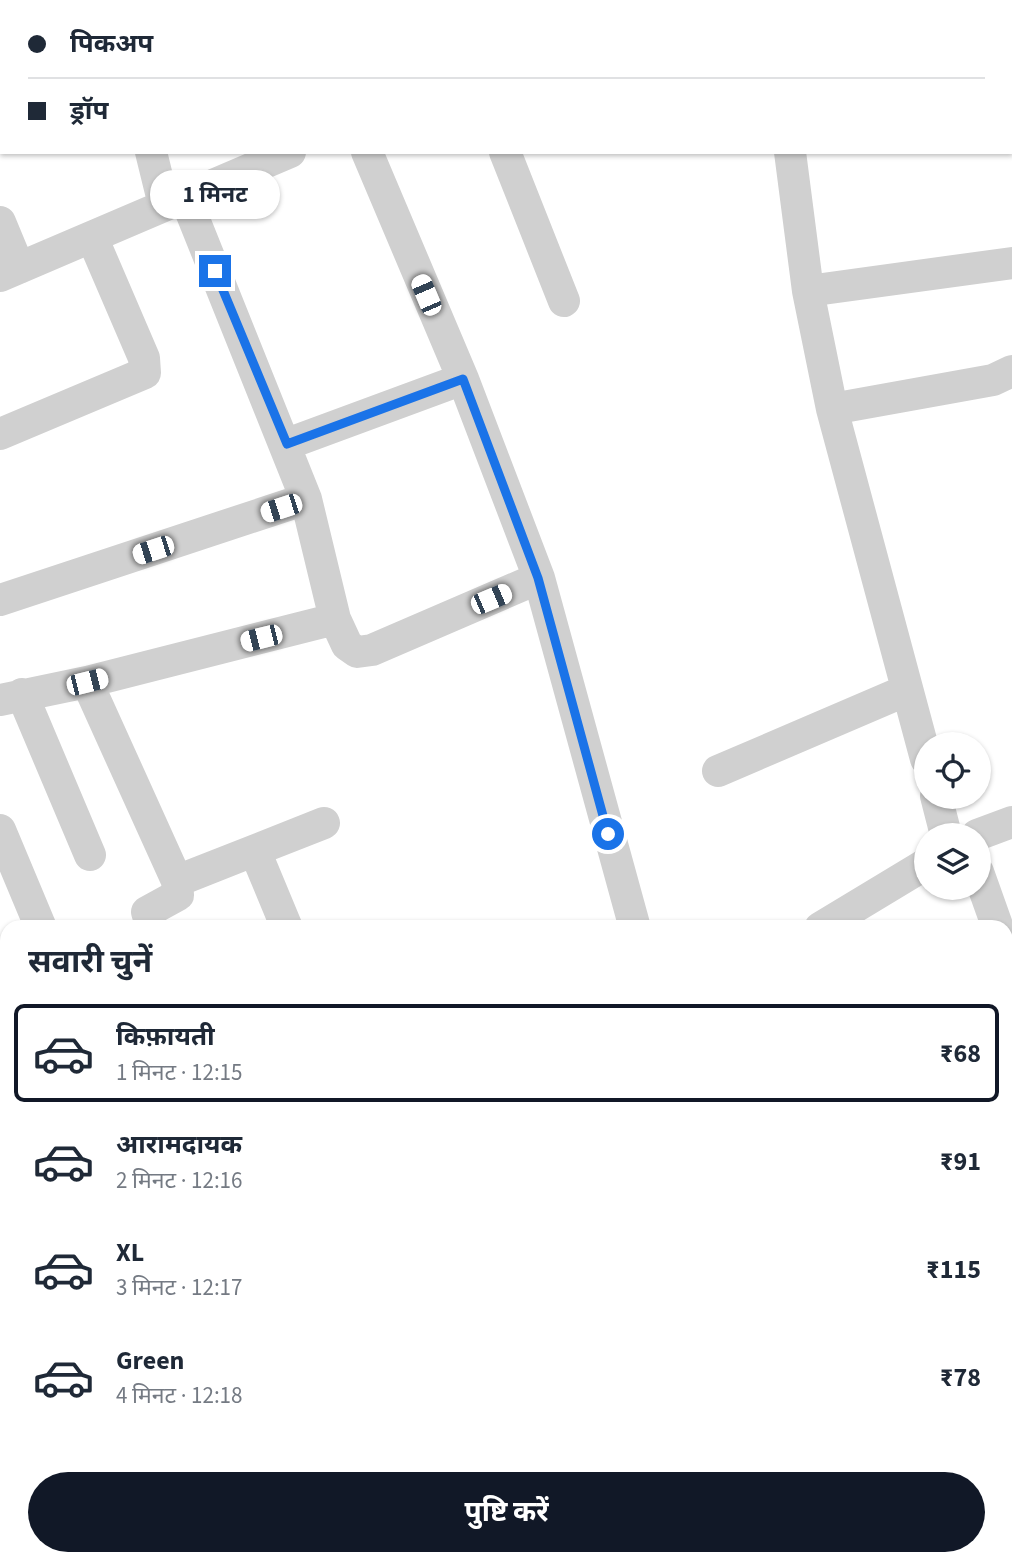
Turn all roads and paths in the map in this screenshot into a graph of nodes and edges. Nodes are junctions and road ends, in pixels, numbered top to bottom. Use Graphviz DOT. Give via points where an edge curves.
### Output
graph roads {
  1 [pos="152,154"];
  2 [pos="280,154"];
  3 [pos="368,154"];
  4 [pos="506,154"];
  5 [pos="790,154"];
  6 [pos="251,160"];
  7 [pos="174,201"];
  8 [pos="0,222"];
  9 [pos="92,237"];
  10 [pos="1012,263"];
  11 [pos="10,272"];
  12 [pos="808,291"];
  13 [pos="564,301"];
  14 [pos="1012,371"];
  15 [pos="463,379"];
  16 [pos="832,409"];
  17 [pos="0,434"];
  18 [pos="287,444"];
  19 [pos="306,499"];
  20 [pos="538,578"];
  21 [pos="0,600"];
  22 [pos="335,619"];
  23 [pos="87,682"];
  24 [pos="907,690"];
  25 [pos="11,697"];
  26 [pos="919,732"];
  27 [pos="718,771"];
  28 [pos="1012,822"];
  29 [pos="324,823"];
  30 [pos="0,830"];
  31 [pos="991,830"];
  32 [pos="254,851"];
  33 [pos="90,855"];
  34 [pos="914,871"];
  35 [pos="177,881"];
  36 [pos="988,900"];
  37 [pos="38,920"];
  38 [pos="150,920"];
  39 [pos="284,920"];
  40 [pos="633,920"];
  41 [pos="833,920"];
  42 [pos="995,920"];
  1 -- 7 [label="street"];
  2 -- 6 [label="street"];
  3 -- 15 [label="street"];
  4 -- 13 [label="street"];
  5 -- 12 [label="street"];
  6 -- 7 [label="street"];
  7 -- 9 [label="street"];
  7 -- 18 [label="street"];
  8 -- 11 [label="street"];
  9 -- 11 [label="street"];
  9 -- 17 [label="street" via="144,358 145,373"];
  10 -- 12 [label="street"];
  12 -- 16 [label="street"];
  14 -- 16 [label="street" via="993,380"];
  15 -- 18 [label="street"];
  15 -- 20 [label="street"];
  16 -- 24 [label="street"];
  18 -- 19 [label="street"];
  19 -- 21 [label="street"];
  19 -- 22 [label="street"];
  20 -- 22 [label="street" via="372,650 357,652 347,645"];
  20 -- 40 [label="street"];
  22 -- 23 [label="street"];
  23 -- 25 [label="street"];
  23 -- 35 [label="street"];
  24 -- 26 [label="street"];
  24 -- 27 [label="street"];
  25 -- 33 [label="street"];
  28 -- 31 [label="street"];
  29 -- 32 [label="street"];
  30 -- 37 [label="street"];
  32 -- 35 [label="street"];
  32 -- 39 [label="street"];
  34 -- 41 [label="street"];
  35 -- 38 [label="street" via="178,895 147,912"];
  36 -- 42 [label="street"];
}
